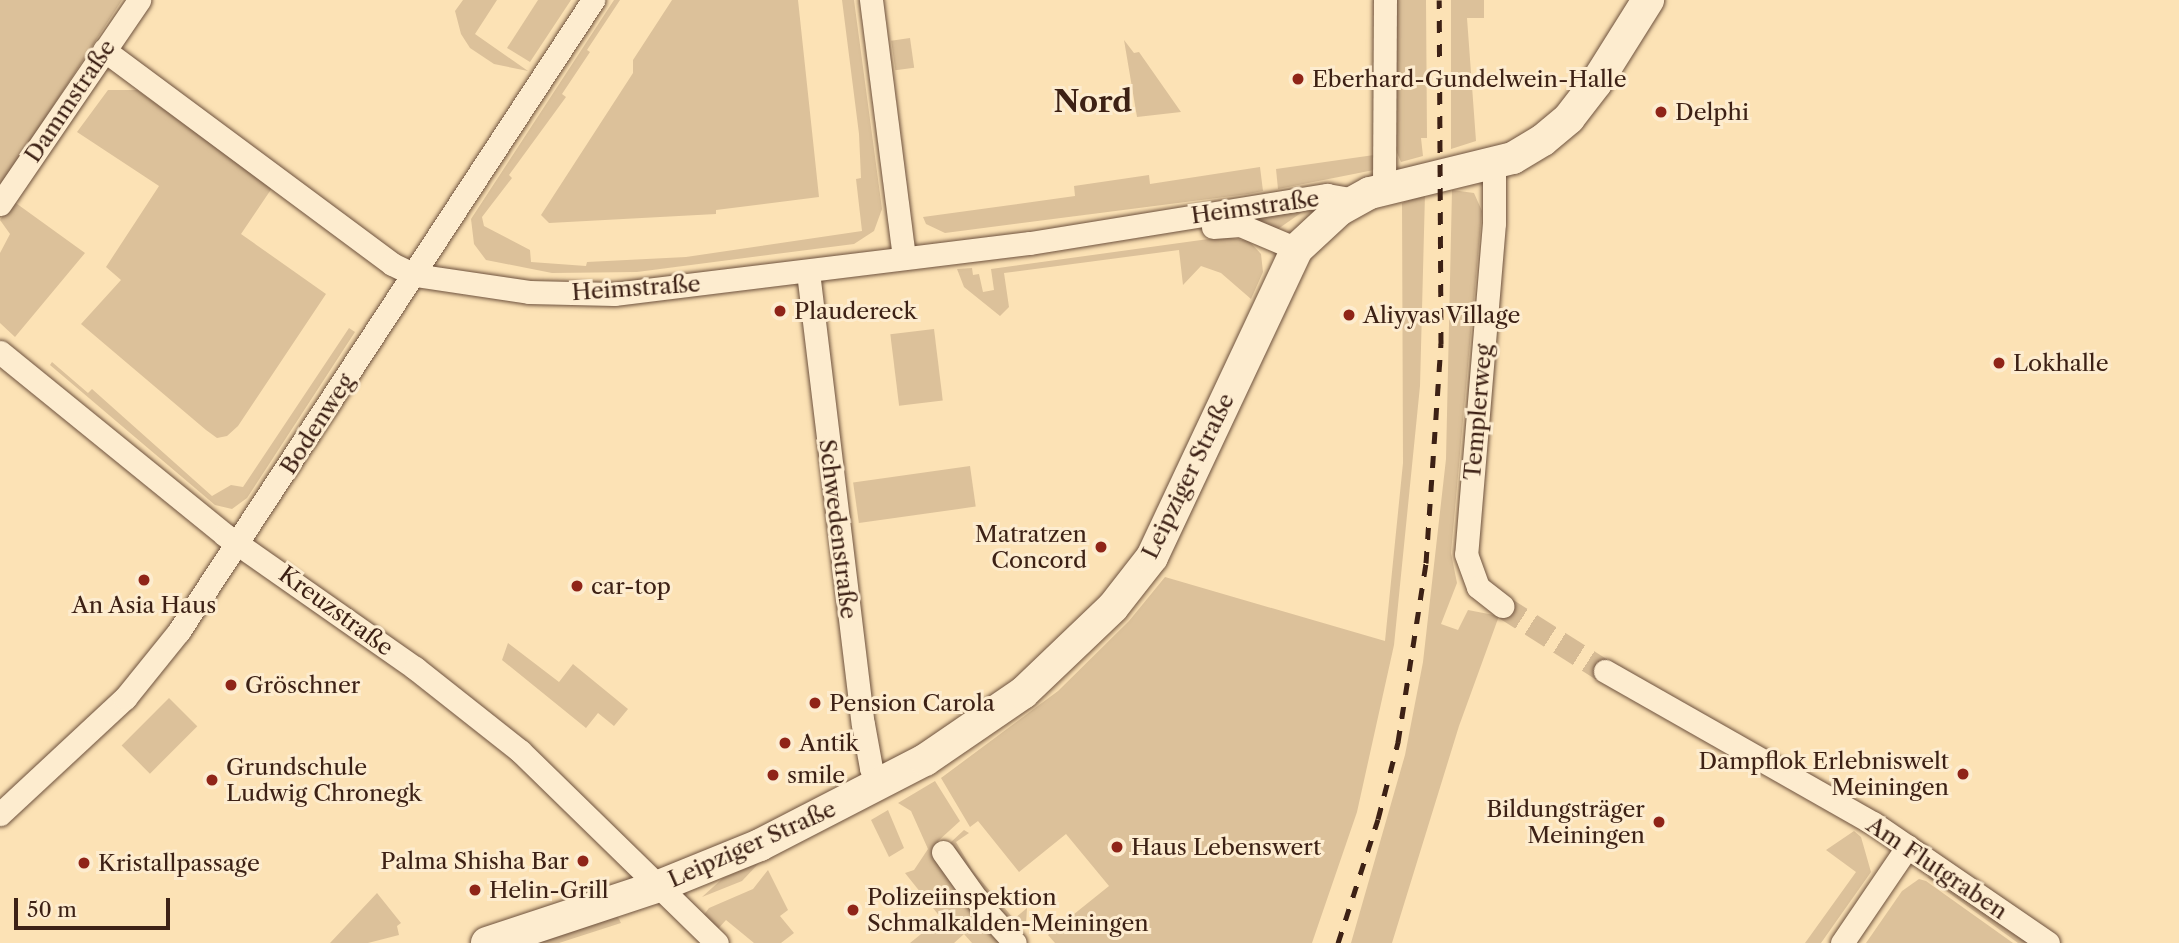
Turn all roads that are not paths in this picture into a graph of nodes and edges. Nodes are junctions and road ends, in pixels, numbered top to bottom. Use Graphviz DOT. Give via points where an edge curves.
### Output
graph roads {
  1 [pos="139,0"];
  2 [pos="593,0"];
  3 [pos="871,0"];
  4 [pos="1385,0"];
  5 [pos="1648,0"];
  6 [pos="104,50"];
  7 [pos="1494,163"];
  8 [pos="1370,194"];
  9 [pos="0,203"];
  10 [pos="1155,226"];
  11 [pos="1297,249"];
  12 [pos="904,257"];
  13 [pos="808,272"];
  14 [pos="415,275"];
  15 [pos="0,352"];
  16 [pos="240,542"];
  17 [pos="1502,606"];
  18 [pos="1605,671"];
  19 [pos="879,784"];
  20 [pos="0,814"];
  21 [pos="1908,846"];
  22 [pos="943,852"];
  23 [pos="659,886"];
  24 [pos="486,943"];
  25 [pos="717,943"];
  26 [pos="1015,943"];
  27 [pos="1842,943"];
  28 [pos="2048,943"];
  1 -- 6 [label="street, Dammstraße"];
  2 -- 14 [label="street, Bodenweg"];
  3 -- 12 [label="street"];
  4 -- 8 [label="street"];
  5 -- 7 [label="main road, Leipziger Straße" via="1569,118 1522,153"];
  6 -- 9 [label="street, Dammstraße"];
  6 -- 14 [label="street, Heimstraße" via="392,264"];
  7 -- 8 [label="main road, Leipziger Straße"];
  7 -- 17 [label="street, Templerweg" via="1494,223 1466,554 1478,587"];
  8 -- 10 [label="street, Heimstraße" via="1327,195 1171,219"];
  8 -- 11 [label="main road, Leipziger Straße" via="1322,224"];
  10 -- 11 [label="street, Heimstraße" via="1172,231 1240,225"];
  10 -- 12 [label="street, Heimstraße"];
  11 -- 19 [label="main road, Leipziger Straße" via="1265,310 1194,475 1146,566 1081,641 1023,694 951,744"];
  12 -- 13 [label="street, Heimstraße"];
  13 -- 14 [label="street, Heimstraße" via="588,296"];
  13 -- 19 [label="street, Schwedenstraße" via="863,724 871,768"];
  14 -- 16 [label="street, Bodenweg"];
  15 -- 16 [label="street, Kreuzstraße" via="225,535"];
  16 -- 20 [label="street, Bodenweg" via="125,698"];
  16 -- 23 [label="street, Kreuzstraße" via="520,751"];
  18 -- 21 [label="street, Am Flutgraben" via="1793,775"];
  19 -- 23 [label="main road, Leipziger Straße" via="760,845"];
  21 -- 27 [label="street"];
  21 -- 28 [label="street, Am Flutgraben"];
  22 -- 26 [label="street"];
  23 -- 24 [label="main road, Leipziger Straße"];
  23 -- 25 [label="street, Kreuzstraße"];
}
